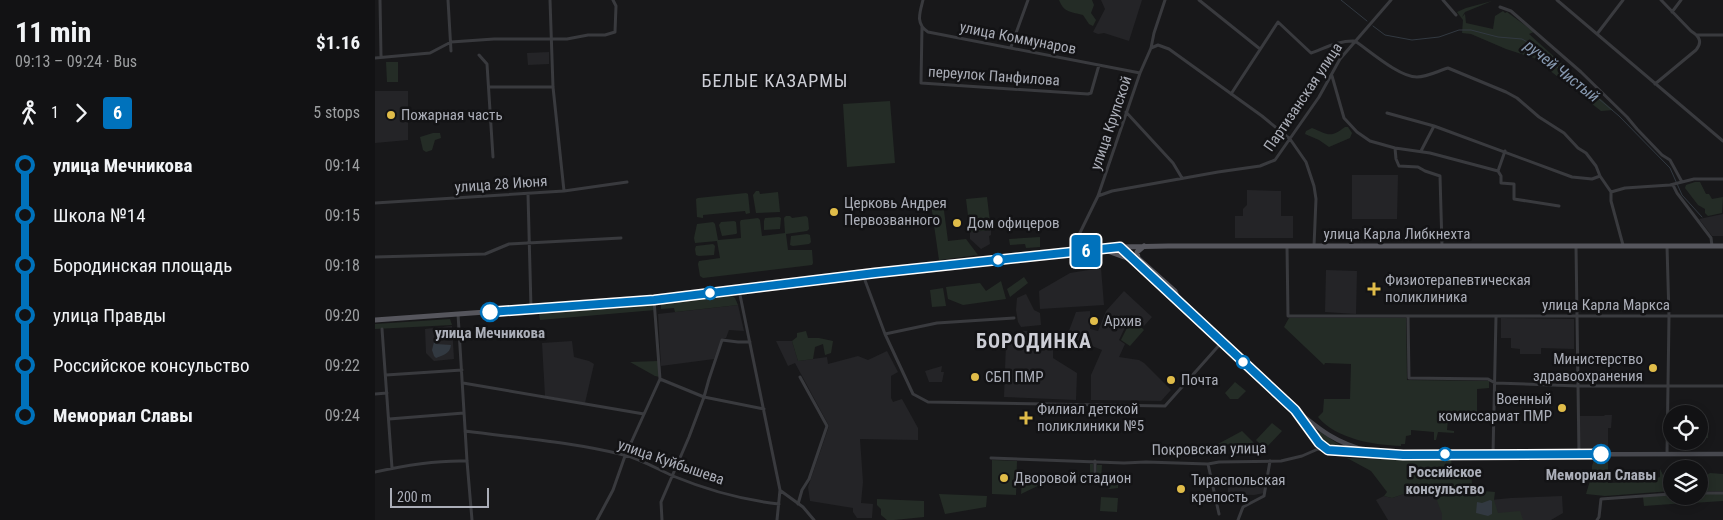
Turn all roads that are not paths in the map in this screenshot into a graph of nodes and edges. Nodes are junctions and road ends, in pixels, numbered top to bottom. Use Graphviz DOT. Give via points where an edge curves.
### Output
graph roads {
  1 [pos="380,0"];
  2 [pos="449,0"];
  3 [pos="550,0"];
  4 [pos="613,0"];
  5 [pos="923,0"];
  6 [pos="1028,0"];
  7 [pos="1165,0"];
  8 [pos="1199,0"];
  9 [pos="1391,0"];
  10 [pos="1443,0"];
  11 [pos="1557,0"];
  12 [pos="1623,0"];
  13 [pos="1661,0"];
  14 [pos="1681,0"];
  15 [pos="1500,7"];
  16 [pos="1672,12"];
  17 [pos="1456,15"];
  18 [pos="921,27"];
  19 [pos="1597,34"];
  20 [pos="1697,35"];
  21 [pos="1723,35"];
  22 [pos="551,39"];
  23 [pos="1355,41"];
  24 [pos="451,42"];
  25 [pos="1011,47"];
  26 [pos="1151,48"];
  27 [pos="1260,50"];
  28 [pos="451,52"];
  29 [pos="479,55"];
  30 [pos="381,56"];
  31 [pos="375,58"];
  32 [pos="1099,65"];
  33 [pos="1140,73"];
  34 [pos="1332,75"];
  35 [pos="1655,84"];
  36 [pos="489,87"];
  37 [pos="553,87"];
  38 [pos="1231,94"];
  39 [pos="1126,112"];
  40 [pos="1387,113"];
  41 [pos="1434,126"];
  42 [pos="1290,139"];
  43 [pos="1723,141"];
  44 [pos="1395,148"];
  45 [pos="1421,151"];
  46 [pos="1505,151"];
  47 [pos="493,157"];
  48 [pos="1498,171"];
  49 [pos="1600,176"];
  50 [pos="1182,178"];
  51 [pos="1723,179"];
  52 [pos="627,182"];
  53 [pos="1681,182"];
  54 [pos="1674,184"];
  55 [pos="564,191"];
  56 [pos="1611,192"];
  57 [pos="528,194"];
  58 [pos="1098,196"];
  59 [pos="375,203"];
  60 [pos="1559,206"];
  61 [pos="621,238"];
  62 [pos="529,243"];
  63 [pos="1144,246"];
  64 [pos="1287,246"];
  65 [pos="1314,246"];
  66 [pos="1442,246"];
  67 [pos="1576,246"];
  68 [pos="1623,246"];
  69 [pos="1667,246"];
  70 [pos="1712,246"];
  71 [pos="1723,246"];
  72 [pos="1120,247"];
  73 [pos="1099,249"];
  74 [pos="1071,252"];
  75 [pos="375,257"];
  76 [pos="1135,261"];
  77 [pos="863,274"];
  78 [pos="739,290"];
  79 [pos="654,300"];
  80 [pos="1179,302"];
  81 [pos="531,309"];
  82 [pos="458,314"];
  83 [pos="1408,316"];
  84 [pos="1669,316"];
  85 [pos="1723,316"];
  86 [pos="1496,317"];
  87 [pos="1577,317"];
  88 [pos="1014,318"];
  89 [pos="375,320"];
  90 [pos="382,329"];
  91 [pos="885,334"];
  92 [pos="750,342"];
  93 [pos="1222,342"];
  94 [pos="463,370"];
  95 [pos="386,376"];
  96 [pos="800,377"];
  97 [pos="660,379"];
  98 [pos="463,383"];
  99 [pos="1495,383"];
  100 [pos="1578,386"];
  101 [pos="1668,386"];
  102 [pos="1723,386"];
  103 [pos="387,393"];
  104 [pos="375,394"];
  105 [pos="704,397"];
  106 [pos="764,409"];
  107 [pos="1295,410"];
  108 [pos="464,413"];
  109 [pos="644,414"];
  110 [pos="389,419"];
  111 [pos="1319,430"];
  112 [pos="465,431"];
  113 [pos="1313,435"];
  114 [pos="1319,443"];
  115 [pos="1342,443"];
  116 [pos="1318,449"];
  117 [pos="1331,451"];
  118 [pos="1340,452"];
  119 [pos="1379,454"];
  120 [pos="1493,454"];
  121 [pos="1579,454"];
  122 [pos="1667,454"];
  123 [pos="1723,454"];
  124 [pos="625,456"];
  125 [pos="991,458"];
  126 [pos="467,461"];
  127 [pos="1097,461"];
  128 [pos="1270,461"];
  129 [pos="1208,464"];
  130 [pos="391,468"];
  131 [pos="375,472"];
  132 [pos="672,475"];
  133 [pos="1095,480"];
  134 [pos="780,490"];
  135 [pos="1708,492"];
  136 [pos="1723,493"];
  137 [pos="1663,495"];
  138 [pos="779,504"];
  139 [pos="798,504"];
  140 [pos="1219,514"];
  141 [pos="472,520"];
  142 [pos="597,520"];
  143 [pos="662,520"];
  144 [pos="777,520"];
  145 [pos="814,520"];
  146 [pos="1238,520"];
  147 [pos="1597,520"];
  1 -- 30 [label="street"];
  2 -- 24 [label="street"];
  3 -- 22 [label="street"];
  4 -- 22 [label="street" via="616,6 615,32 605,36"];
  5 -- 18 [label="street" via="919,17"];
  6 -- 25 [label="street"];
  7 -- 26 [label="street, улица Крупской"];
  8 -- 27 [label="street"];
  9 -- 23 [label="street, Партизанская улица"];
  10 -- 17 [label="street"];
  11 -- 19 [label="street"];
  12 -- 19 [label="street"];
  13 -- 16 [label="street"];
  14 -- 16 [label="street"];
  15 -- 53 [label="street" via="1511,10 1581,72 1670,160"];
  16 -- 20 [label="street"];
  18 -- 25 [label="street, улица Коммунаров" via="934,34"];
  18 -- 32 [label="street, переулок Панфилова" via="921,83 1088,94"];
  19 -- 35 [label="street"];
  20 -- 21 [label="street"];
  20 -- 35 [label="street" via="1699,47"];
  22 -- 24 [label="street"];
  22 -- 37 [label="street"];
  23 -- 27 [label="street" via="1324,46 1311,53 1278,22"];
  23 -- 34 [label="street, Партизанская улица"];
  23 -- 49 [label="street" via="1397,70 1410,75 1419,77 1448,68 1507,92 1586,153"];
  24 -- 28 [label="street"];
  24 -- 30 [label="street" via="430,53"];
  25 -- 32 [label="street, улица Коммунаров"];
  26 -- 33 [label="street, улица Крупской"];
  26 -- 38 [label="street" via="1158,45 1169,49"];
  27 -- 38 [label="street"];
  29 -- 36 [label="street" via="487,64"];
  30 -- 31 [label="street"];
  32 -- 33 [label="street, улица Коммунаров"];
  33 -- 39 [label="street, улица Крупской"];
  34 -- 42 [label="street, Партизанская улица"];
  34 -- 44 [label="street" via="1344,118 1371,141"];
  35 -- 43 [label="street"];
  36 -- 37 [label="street"];
  36 -- 47 [label="street"];
  37 -- 55 [label="street"];
  38 -- 42 [label="street"];
  39 -- 50 [label="street" via="1173,163"];
  39 -- 58 [label="street, улица Крупской"];
  40 -- 41 [label="street"];
  41 -- 45 [label="street"];
  41 -- 46 [label="street"];
  42 -- 50 [label="street, Партизанская улица" via="1275,160 1266,165"];
  42 -- 65 [label="street" via="1305,162 1314,186"];
  44 -- 45 [label="street"];
  44 -- 66 [label="street" via="1399,166 1418,167 1441,176"];
  45 -- 48 [label="street"];
  46 -- 48 [label="street"];
  46 -- 49 [label="street" via="1577,178"];
  48 -- 60 [label="street" via="1501,183 1513,184 1514,199"];
  49 -- 56 [label="street"];
  50 -- 58 [label="street, Партизанская улица"];
  51 -- 53 [label="street"];
  52 -- 55 [label="street, улица 28 Июня"];
  53 -- 54 [label="street"];
  54 -- 56 [label="street"];
  54 -- 70 [label="street" via="1677,193 1711,238"];
  55 -- 57 [label="street, улица 28 Июня"];
  56 -- 68 [label="street"];
  57 -- 59 [label="street, улица 28 Июня"];
  57 -- 62 [label="street"];
  58 -- 74 [label="street, улица Крупской"];
  61 -- 62 [label="street"];
  62 -- 75 [label="street" via="509,244 485,254"];
  62 -- 81 [label="street"];
  63 -- 64 [label="main road, улица Карла Либкнехта"];
  63 -- 72 [label="main road, улица Карла Либкнехта"];
  63 -- 80 [label="main road" via="1137,252 1138,258 1175,291"];
  64 -- 65 [label="main road, улица Карла Либкнехта"];
  64 -- 83 [label="street, улица Карла Маркса" via="1288,316"];
  65 -- 66 [label="main road, улица Карла Либкнехта"];
  66 -- 67 [label="main road, улица Карла Либкнехта"];
  67 -- 68 [label="main road, улица Карла Либкнехта"];
  67 -- 87 [label="street"];
  68 -- 69 [label="main road, улица Карла Либкнехта"];
  69 -- 70 [label="main road, улица Карла Либкнехта"];
  69 -- 84 [label="street"];
  70 -- 71 [label="main road, улица Карла Либкнехта"];
  72 -- 73 [label="main road, улица Карла Либкнехта"];
  72 -- 76 [label="main road"];
  73 -- 74 [label="main road, улица Карла Либкнехта"];
  73 -- 76 [label="main road"];
  74 -- 77 [label="main road, улица Карла Либкнехта"];
  76 -- 80 [label="main road"];
  77 -- 78 [label="main road"];
  77 -- 91 [label="street"];
  78 -- 79 [label="main road"];
  78 -- 92 [label="street"];
  79 -- 81 [label="main road"];
  79 -- 97 [label="street"];
  80 -- 93 [label="main road"];
  81 -- 82 [label="main road"];
  82 -- 89 [label="main road"];
  82 -- 94 [label="street"];
  83 -- 86 [label="street, улица Карла Маркса"];
  83 -- 99 [label="street" via="1409,378 1488,379"];
  84 -- 85 [label="street, улица Карла Маркса"];
  84 -- 87 [label="street, улица Карла Маркса"];
  84 -- 101 [label="street"];
  86 -- 87 [label="street, улица Карла Маркса"];
  86 -- 99 [label="street"];
  87 -- 100 [label="street"];
  88 -- 91 [label="street" via="937,323"];
  90 -- 95 [label="street"];
  91 -- 93 [label="street" via="913,394 929,402 1165,406"];
  92 -- 105 [label="street" via="722,340"];
  92 -- 106 [label="street"];
  93 -- 107 [label="main road"];
  94 -- 95 [label="street"];
  94 -- 98 [label="street"];
  95 -- 103 [label="street"];
  96 -- 139 [label="street" via="827,426"];
  97 -- 105 [label="street"];
  97 -- 109 [label="street"];
  98 -- 108 [label="street"];
  98 -- 109 [label="street"];
  99 -- 100 [label="street"];
  99 -- 120 [label="street"];
  100 -- 101 [label="street"];
  100 -- 121 [label="street"];
  101 -- 102 [label="street"];
  101 -- 122 [label="street"];
  103 -- 104 [label="street"];
  103 -- 110 [label="street"];
  105 -- 106 [label="street"];
  105 -- 132 [label="street"];
  106 -- 134 [label="street"];
  107 -- 111 [label="main road, Покровская улица"];
  107 -- 113 [label="main road"];
  108 -- 110 [label="street"];
  108 -- 112 [label="street"];
  109 -- 124 [label="street"];
  110 -- 130 [label="street"];
  111 -- 113 [label="main road"];
  111 -- 115 [label="main road, Покровская улица"];
  112 -- 124 [label="street, улица Куйбышева"];
  112 -- 126 [label="street"];
  113 -- 114 [label="main road"];
  114 -- 116 [label="street"];
  114 -- 117 [label="main road"];
  115 -- 118 [label="main road"];
  115 -- 119 [label="main road, Покровская улица"];
  116 -- 117 [label="street, Покровская улица"];
  116 -- 128 [label="street, Покровская улица" via="1302,456"];
  117 -- 118 [label="main road, Покровская улица"];
  118 -- 119 [label="main road, Покровская улица"];
  119 -- 120 [label="main road, Покровская улица"];
  120 -- 121 [label="main road, Покровская улица"];
  121 -- 122 [label="main road, Покровская улица"];
  122 -- 123 [label="main road, Покровская улица"];
  124 -- 132 [label="street, улица Куйбышева"];
  124 -- 142 [label="street" via="613,490"];
  125 -- 127 [label="street, Покровская улица"];
  126 -- 130 [label="street"];
  126 -- 141 [label="street"];
  127 -- 129 [label="street, Покровская улица"];
  127 -- 133 [label="street"];
  128 -- 129 [label="street, Покровская улица"];
  128 -- 146 [label="street" via="1265,493 1262,498 1243,506"];
  129 -- 140 [label="street"];
  130 -- 131 [label="street"];
  132 -- 138 [label="street, улица Куйбышева" via="750,500"];
  132 -- 143 [label="street" via="661,502"];
  134 -- 138 [label="street"];
  134 -- 139 [label="street"];
  135 -- 136 [label="street"];
  137 -- 147 [label="street" via="1601,499"];
  138 -- 144 [label="street"];
  139 -- 145 [label="street"];
}
